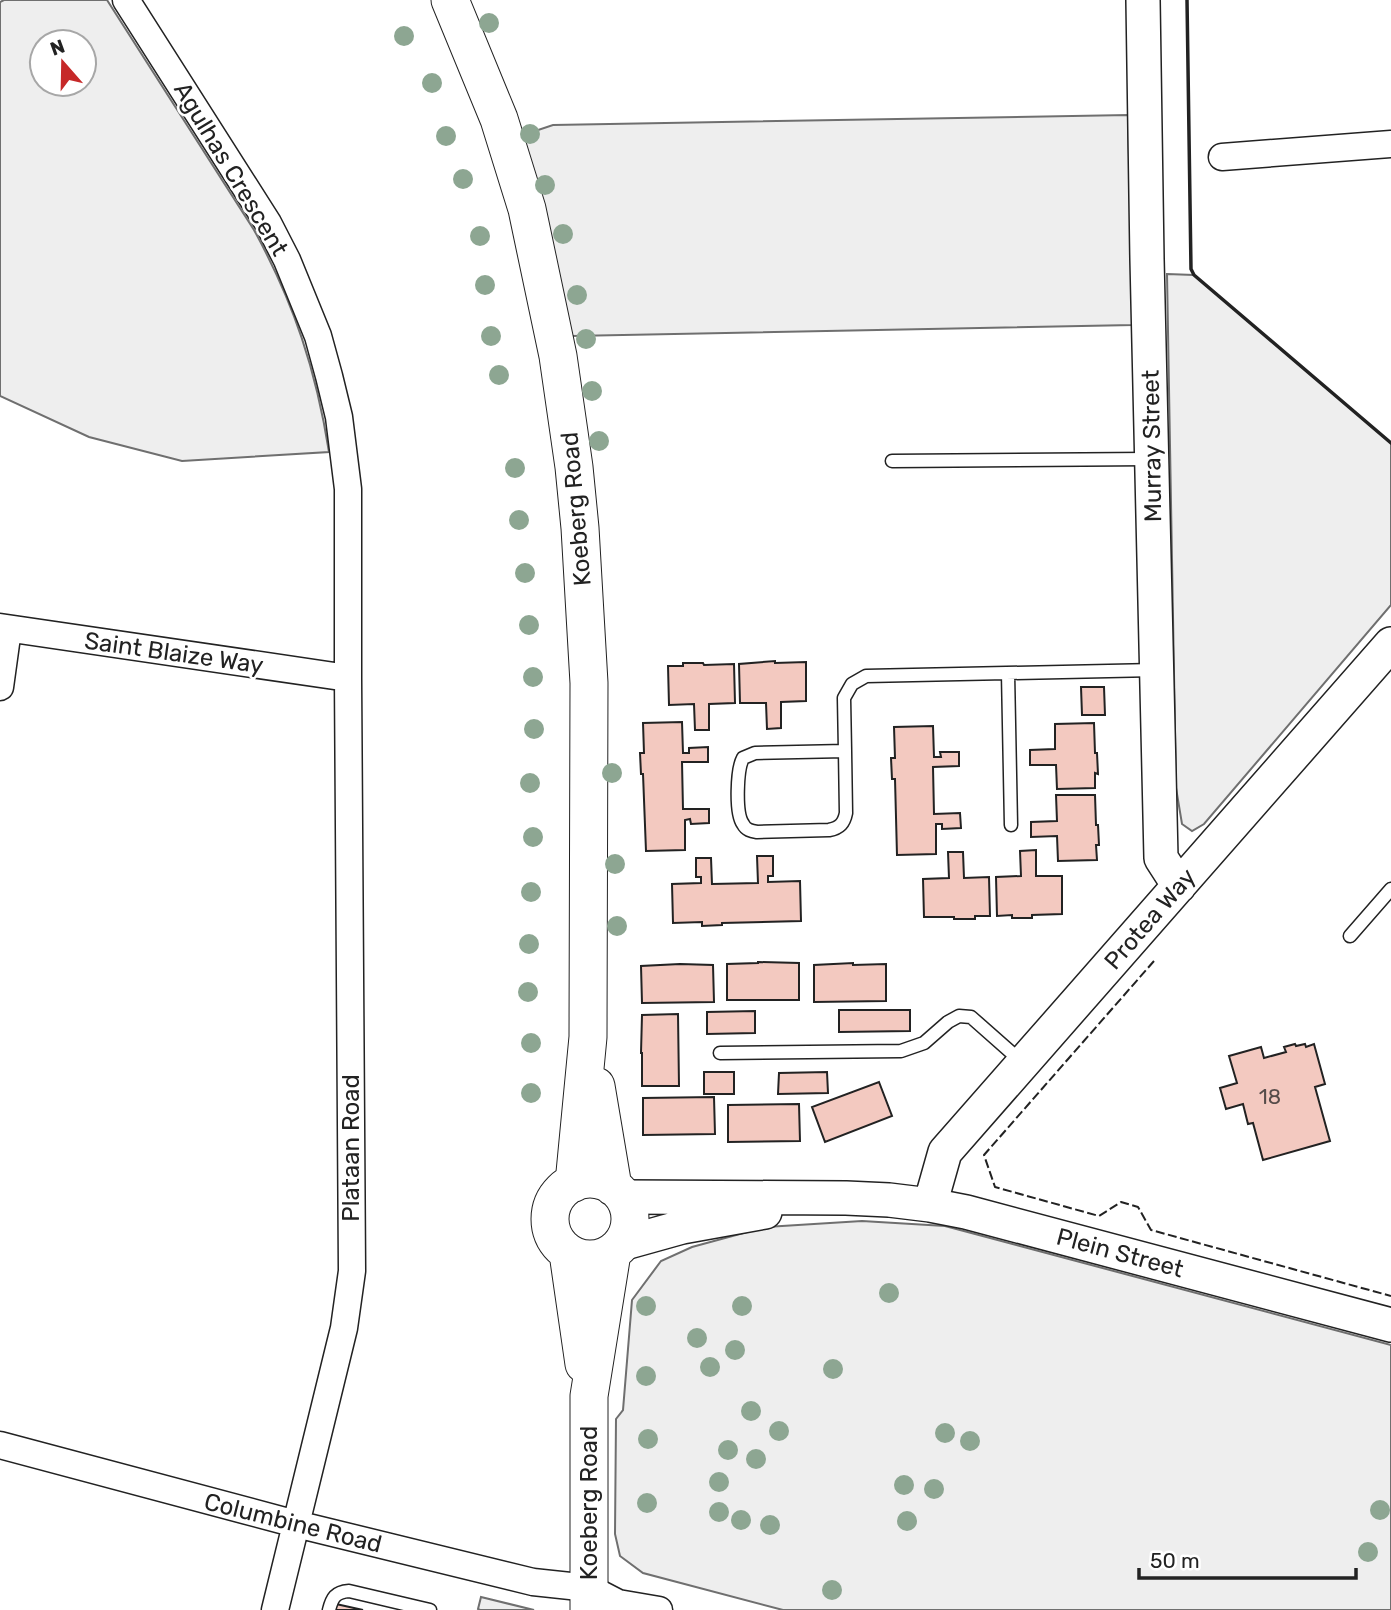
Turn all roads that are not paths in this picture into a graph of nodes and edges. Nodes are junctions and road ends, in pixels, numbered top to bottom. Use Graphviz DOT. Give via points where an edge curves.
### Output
graph roads {
  1 [pos="126,0"];
  2 [pos="450,0"];
  3 [pos="1143,0"];
  4 [pos="1391,144"];
  5 [pos="1222,158"];
  6 [pos="1152,459"];
  7 [pos="892,461"];
  8 [pos="4,628"];
  9 [pos="1391,645"];
  10 [pos="1157,670"];
  11 [pos="1008,673"];
  12 [pos="348,678"];
  13 [pos="0,687"];
  14 [pos="845,751"];
  15 [pos="1011,825"];
  16 [pos="1179,886"];
  17 [pos="1391,889"];
  18 [pos="1350,936"];
  19 [pos="588,1037"];
  20 [pos="720,1054"];
  21 [pos="1023,1063"];
  22 [pos="574,1182"];
  23 [pos="618,1192"];
  24 [pos="846,1198"];
  25 [pos="930,1205"];
  26 [pos="617,1249"];
  27 [pos="568,1253"];
  28 [pos="1391,1325"];
  29 [pos="589,1396"];
  30 [pos="0,1446"];
  31 [pos="296,1524"];
  32 [pos="589,1599"];
  33 [pos="275,1610"];
  34 [pos="329,1610"];
  35 [pos="430,1610"];
  36 [pos="659,1610"];
  1 -- 12 [label="street, Agulhas Crescent" via="268,223 318,337 339,417 348,489"];
  2 -- 19 [label="main road, Koeberg Road" via="499,119 527,209 558,356 574,467 589,683"];
  3 -- 6 [label="street, Murray Street"];
  4 -- 5 [label="street"];
  6 -- 7 [label="lane"];
  6 -- 10 [label="street, Murray Street"];
  8 -- 12 [label="street, Saint Blaize Way"];
  8 -- 13 [label="street"];
  9 -- 16 [label="street, Protea Way"];
  10 -- 11 [label="lane"];
  10 -- 16 [label="street, Murray Street" via="1161,859"];
  11 -- 14 [label="lane" via="859,679 844,698"];
  11 -- 15 [label="lane"];
  12 -- 31 [label="street, Plataan Road" via="352,1271 344,1328"];
  14 -- 14 [label="lane" via="846,813 836,829 757,832 744,827 738,782 743,758 755,753"];
  16 -- 21 [label="street, Protea Way"];
  17 -- 18 [label="lane"];
  19 -- 22 [label="main road, Koeberg Road"];
  19 -- 23 [label="main road, Koeberg Road"];
  20 -- 21 [label="lane" via="901,1051 924,1043 959,1016 971,1017"];
  21 -- 25 [label="street, Protea Way" via="945,1152"];
  22 -- 23 [label="main road" via="594,1179"];
  22 -- 27 [label="main road" via="555,1198 549,1216 555,1240"];
  23 -- 24 [label="street, Plein Street"];
  23 -- 26 [label="main road" via="629,1209 630,1221"];
  24 -- 25 [label="street, Plein Street"];
  24 -- 26 [label="street, Plein Street" via="682,1227"];
  25 -- 28 [label="street, Plein Street"];
  26 -- 27 [label="main road" via="600,1259 586,1260"];
  26 -- 29 [label="main road, Koeberg Road"];
  27 -- 29 [label="main road, Koeberg Road"];
  29 -- 32 [label="main road, Koeberg Road"];
  30 -- 31 [label="street, Columbine Road"];
  31 -- 32 [label="street, Columbine Road"];
  31 -- 33 [label="street, Plataan Road"];
  32 -- 36 [label="street, Columbine Road"];
  34 -- 35 [label="lane" via="335,1595 349,1591"];
}
